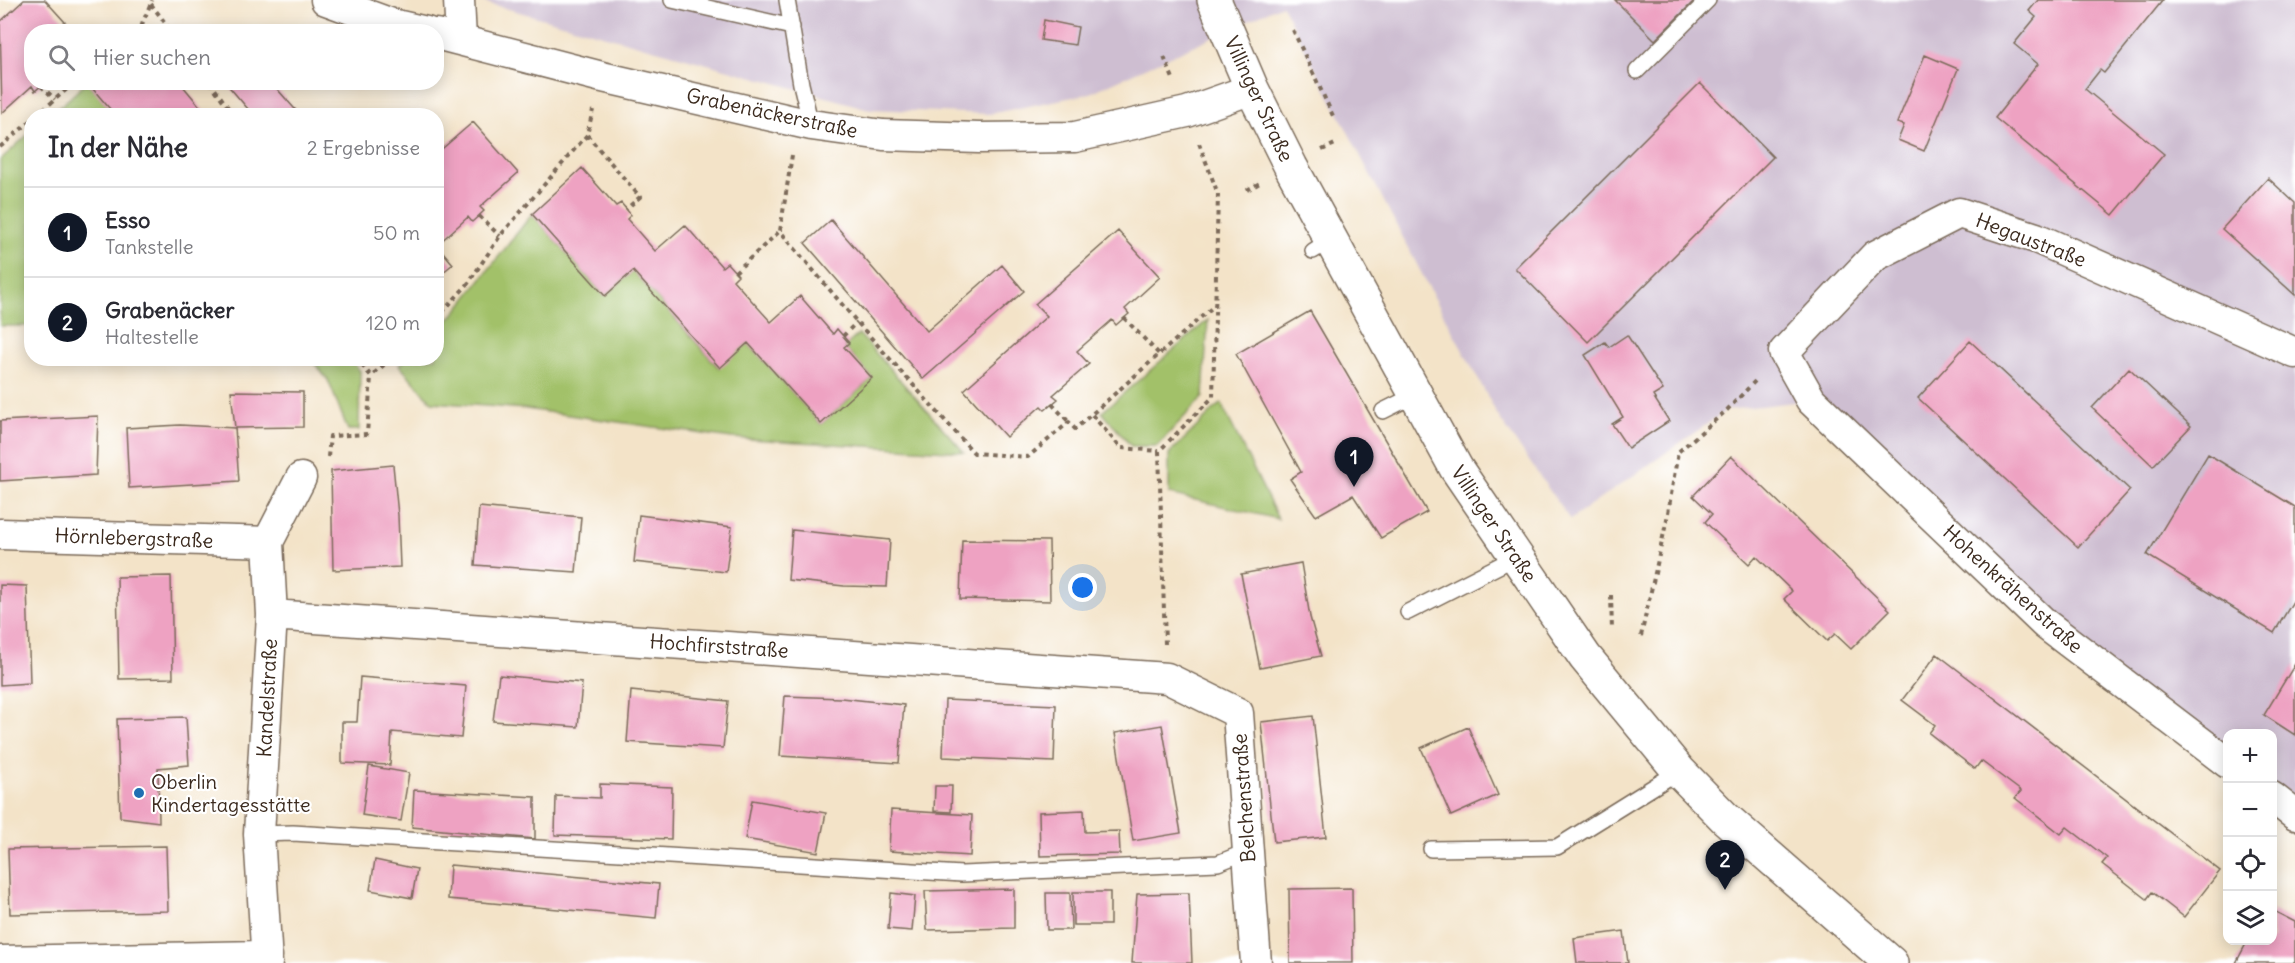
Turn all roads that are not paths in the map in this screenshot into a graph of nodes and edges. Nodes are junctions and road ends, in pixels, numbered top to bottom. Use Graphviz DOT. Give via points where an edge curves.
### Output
graph roads {
  1 [pos="326,0"];
  2 [pos="459,0"];
  3 [pos="672,0"];
  4 [pos="787,0"];
  5 [pos="1214,0"];
  6 [pos="1708,0"];
  7 [pos="393,24"];
  8 [pos="792,27"];
  9 [pos="449,37"];
  10 [pos="1637,71"];
  11 [pos="1252,89"];
  12 [pos="804,124"];
  13 [pos="2295,353"];
  14 [pos="1417,394"];
  15 [pos="1811,400"];
  16 [pos="1383,411"];
  17 [pos="301,478"];
  18 [pos="0,534"];
  19 [pos="268,542"];
  20 [pos="1516,558"];
  21 [pos="1408,612"];
  22 [pos="272,615"];
  23 [pos="1167,678"];
  24 [pos="2223,759"];
  25 [pos="1679,771"];
  26 [pos="2277,801"];
  27 [pos="2295,814"];
  28 [pos="260,834"];
  29 [pos="1431,849"];
  30 [pos="1248,851"];
  31 [pos="267,960"];
  32 [pos="0,961"];
  33 [pos="1256,963"];
  34 [pos="1891,963"];
  1 -- 7 [label="street"];
  2 -- 9 [label="street"];
  3 -- 8 [label="lane"];
  4 -- 8 [label="lane"];
  5 -- 11 [label="main road, Villinger Straße"];
  6 -- 10 [label="lane"];
  8 -- 12 [label="lane"];
  9 -- 12 [label="street, Grabenäckerstraße"];
  11 -- 12 [label="street, Grabenäckerstraße" via="1187,112 1075,137 883,135"];
  11 -- 14 [label="main road, Villinger Straße" via="1321,246"];
  13 -- 15 [label="street, Hegaustraße" via="2036,238 1959,213 1875,256 1784,352"];
  14 -- 16 [label="lane"];
  14 -- 20 [label="main road, Villinger Straße" via="1456,468"];
  15 -- 24 [label="street, Hohenkrähenstraße" via="2045,624"];
  17 -- 19 [label="street"];
  18 -- 19 [label="street, Hörnlebergstraße"];
  19 -- 22 [label="street, Kandelstraße"];
  20 -- 21 [label="lane"];
  20 -- 25 [label="main road, Villinger Straße" via="1585,657"];
  22 -- 23 [label="street, Hochfirststraße"];
  22 -- 28 [label="street, Kandelstraße"];
  23 -- 30 [label="street, Belchenstraße" via="1238,713"];
  25 -- 29 [label="lane" via="1557,846"];
  25 -- 34 [label="main road, Villinger Straße" via="1725,818"];
  26 -- 27 [label="street"];
  28 -- 30 [label="lane" via="962,874 1218,863"];
  28 -- 31 [label="street, Kandelstraße"];
  30 -- 33 [label="street, Belchenstraße"];
  31 -- 32 [label="street"];
}
